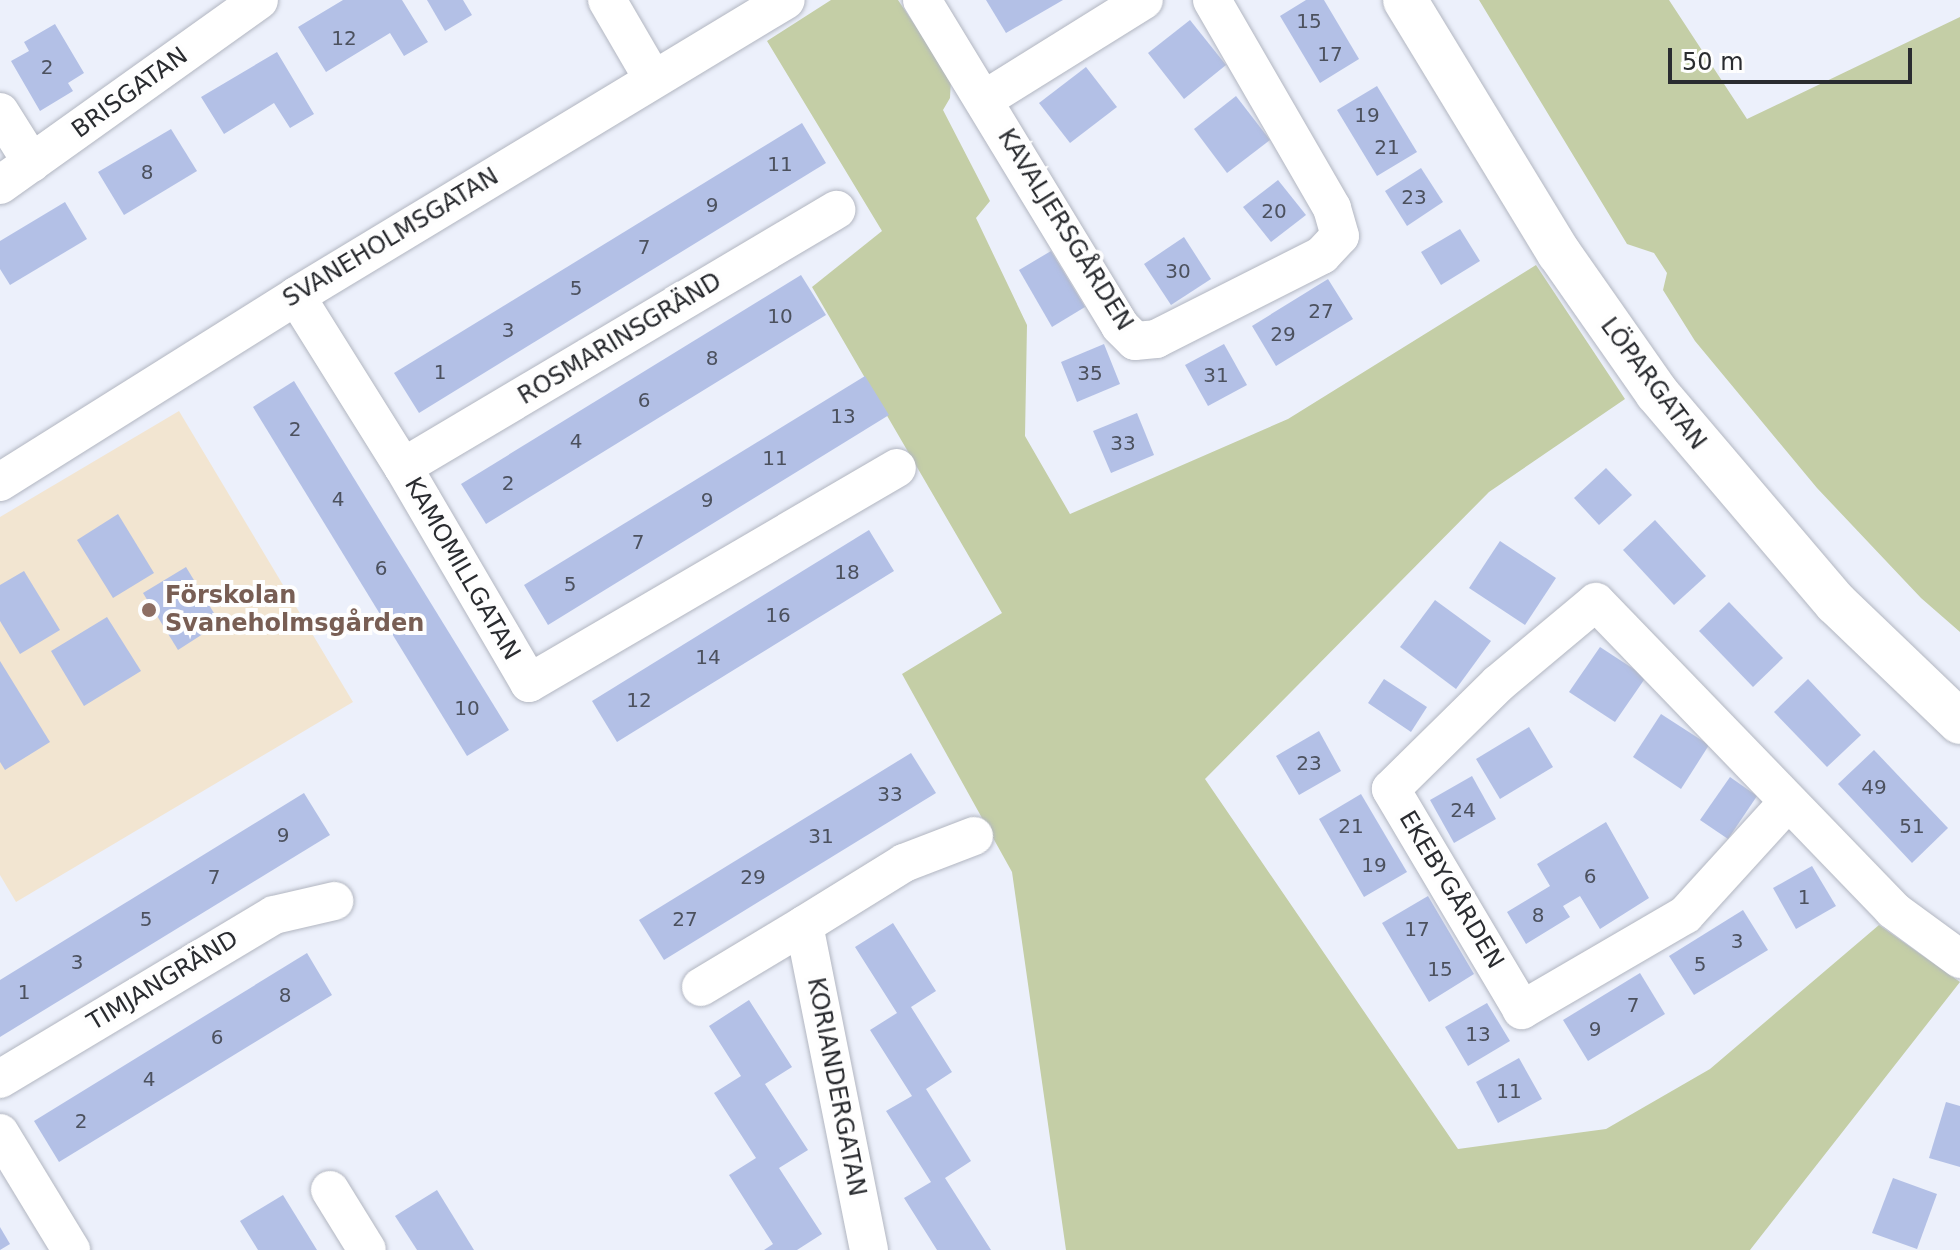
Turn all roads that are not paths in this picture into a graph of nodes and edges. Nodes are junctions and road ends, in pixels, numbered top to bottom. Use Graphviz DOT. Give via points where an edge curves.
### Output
graph roads {
  1 [pos="259,0"];
  2 [pos="607,0"];
  3 [pos="786,0"];
  4 [pos="922,0"];
  5 [pos="1144,0"];
  6 [pos="1212,0"];
  7 [pos="1405,0"];
  8 [pos="653,79"];
  9 [pos="985,99"];
  10 [pos="0,112"];
  11 [pos="32,163"];
  12 [pos="0,185"];
  13 [pos="836,210"];
  14 [pos="296,296"];
  15 [pos="403,467"];
  16 [pos="897,468"];
  17 [pos="0,482"];
  18 [pos="1960,722"];
  19 [pos="1787,803"];
  20 [pos="974,836"];
  21 [pos="334,901"];
  22 [pos="804,925"];
  23 [pos="1960,959"];
  24 [pos="701,987"];
  25 [pos="0,1079"];
  26 [pos="0,1133"];
  27 [pos="330,1190"];
  28 [pos="71,1250"];
  29 [pos="367,1250"];
  30 [pos="869,1250"];
  1 -- 11 [label="street, BRISGATAN"];
  2 -- 8 [label="street"];
  3 -- 8 [label="street, SVANEHOLMSGATAN"];
  4 -- 9 [label="street, KAVALJERSGÅRDEN"];
  5 -- 9 [label="street"];
  6 -- 9 [label="street, KAVALJERSGÅRDEN" via="1332,208 1340,236 1322,255 1156,339 1135,341 1120,326"];
  7 -- 18 [label="street, LÖPARGATAN" via="1559,253 1657,393 1836,603"];
  8 -- 14 [label="street, SVANEHOLMSGATAN"];
  10 -- 11 [label="street"];
  11 -- 12 [label="street, BRISGATAN"];
  13 -- 15 [label="street, ROSMARINSGRÄND"];
  14 -- 15 [label="street, KAMOMILLGATAN"];
  14 -- 17 [label="street, SVANEHOLMSGATAN"];
  15 -- 16 [label="street, KAMOMILLGATAN" via="529,683"];
  19 -- 19 [label="street, EKEBYGÅRDEN" via="1596,602 1499,683 1391,789 1522,1010 1685,915"];
  19 -- 23 [label="street, EKEBYGÅRDEN" via="1893,910"];
  20 -- 22 [label="street" via="904,863"];
  21 -- 25 [label="street, TIMJANGRÄND" via="274,915"];
  22 -- 24 [label="street"];
  22 -- 30 [label="street, KORIANDERGATAN"];
  26 -- 28 [label="street"];
  27 -- 29 [label="street"];
}
